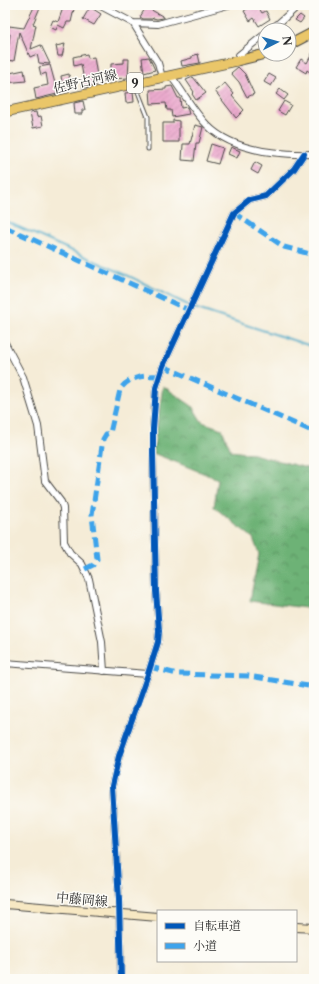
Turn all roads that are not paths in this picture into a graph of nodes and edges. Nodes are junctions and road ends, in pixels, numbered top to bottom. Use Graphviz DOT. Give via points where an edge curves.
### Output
graph roads {
  1 [pos="98,5"];
  2 [pos="228,5"];
  3 [pos="298,6"];
  4 [pos="280,22"];
  5 [pos="133,23"];
  6 [pos="314,32"];
  7 [pos="257,40"];
  8 [pos="297,41"];
  9 [pos="257,56"];
  10 [pos="237,61"];
  11 [pos="166,76"];
  12 [pos="135,83"];
  13 [pos="5,112"];
  14 [pos="148,149"];
  15 [pos="304,154"];
  16 [pos="314,154"];
  17 [pos="5,343"];
  18 [pos="5,663"];
  19 [pos="104,671"];
  20 [pos="148,674"];
  21 [pos="5,904"];
  22 [pos="119,914"];
  23 [pos="157,917"];
  24 [pos="297,927"];
  25 [pos="314,928"];
  26 [pos="121,979"];
  1 -- 5 [label="street"];
  2 -- 5 [label="street" via="158,24"];
  3 -- 4 [label="street"];
  5 -- 11 [label="street"];
  6 -- 8 [label="main road"];
  7 -- 10 [label="street" via="239,55"];
  9 -- 10 [label="main road, 佐野古河線 / 9"];
  10 -- 11 [label="main road, 佐野古河線 / 9"];
  11 -- 12 [label="main road, 佐野古河線 / 9"];
  11 -- 15 [label="street" via="207,126 223,138 245,147"];
  12 -- 13 [label="main road, 佐野古河線 / 9"];
  12 -- 14 [label="lane" via="148,117"];
  15 -- 16 [label="street"];
  15 -- 20 [label="street" via="294,169 266,196 250,200 234,213 159,376 153,429 159,631"];
  17 -- 19 [label="street" via="23,377 38,426 45,481 63,508 64,542 70,553 82,564 89,579 102,642"];
  18 -- 19 [label="street"];
  19 -- 20 [label="street"];
  20 -- 22 [label="street" via="119,756 112,786"];
  21 -- 22 [label="main road, 中藤岡線"];
  22 -- 23 [label="main road, 中藤岡線"];
  22 -- 26 [label="street"];
  24 -- 25 [label="main road"];
}
